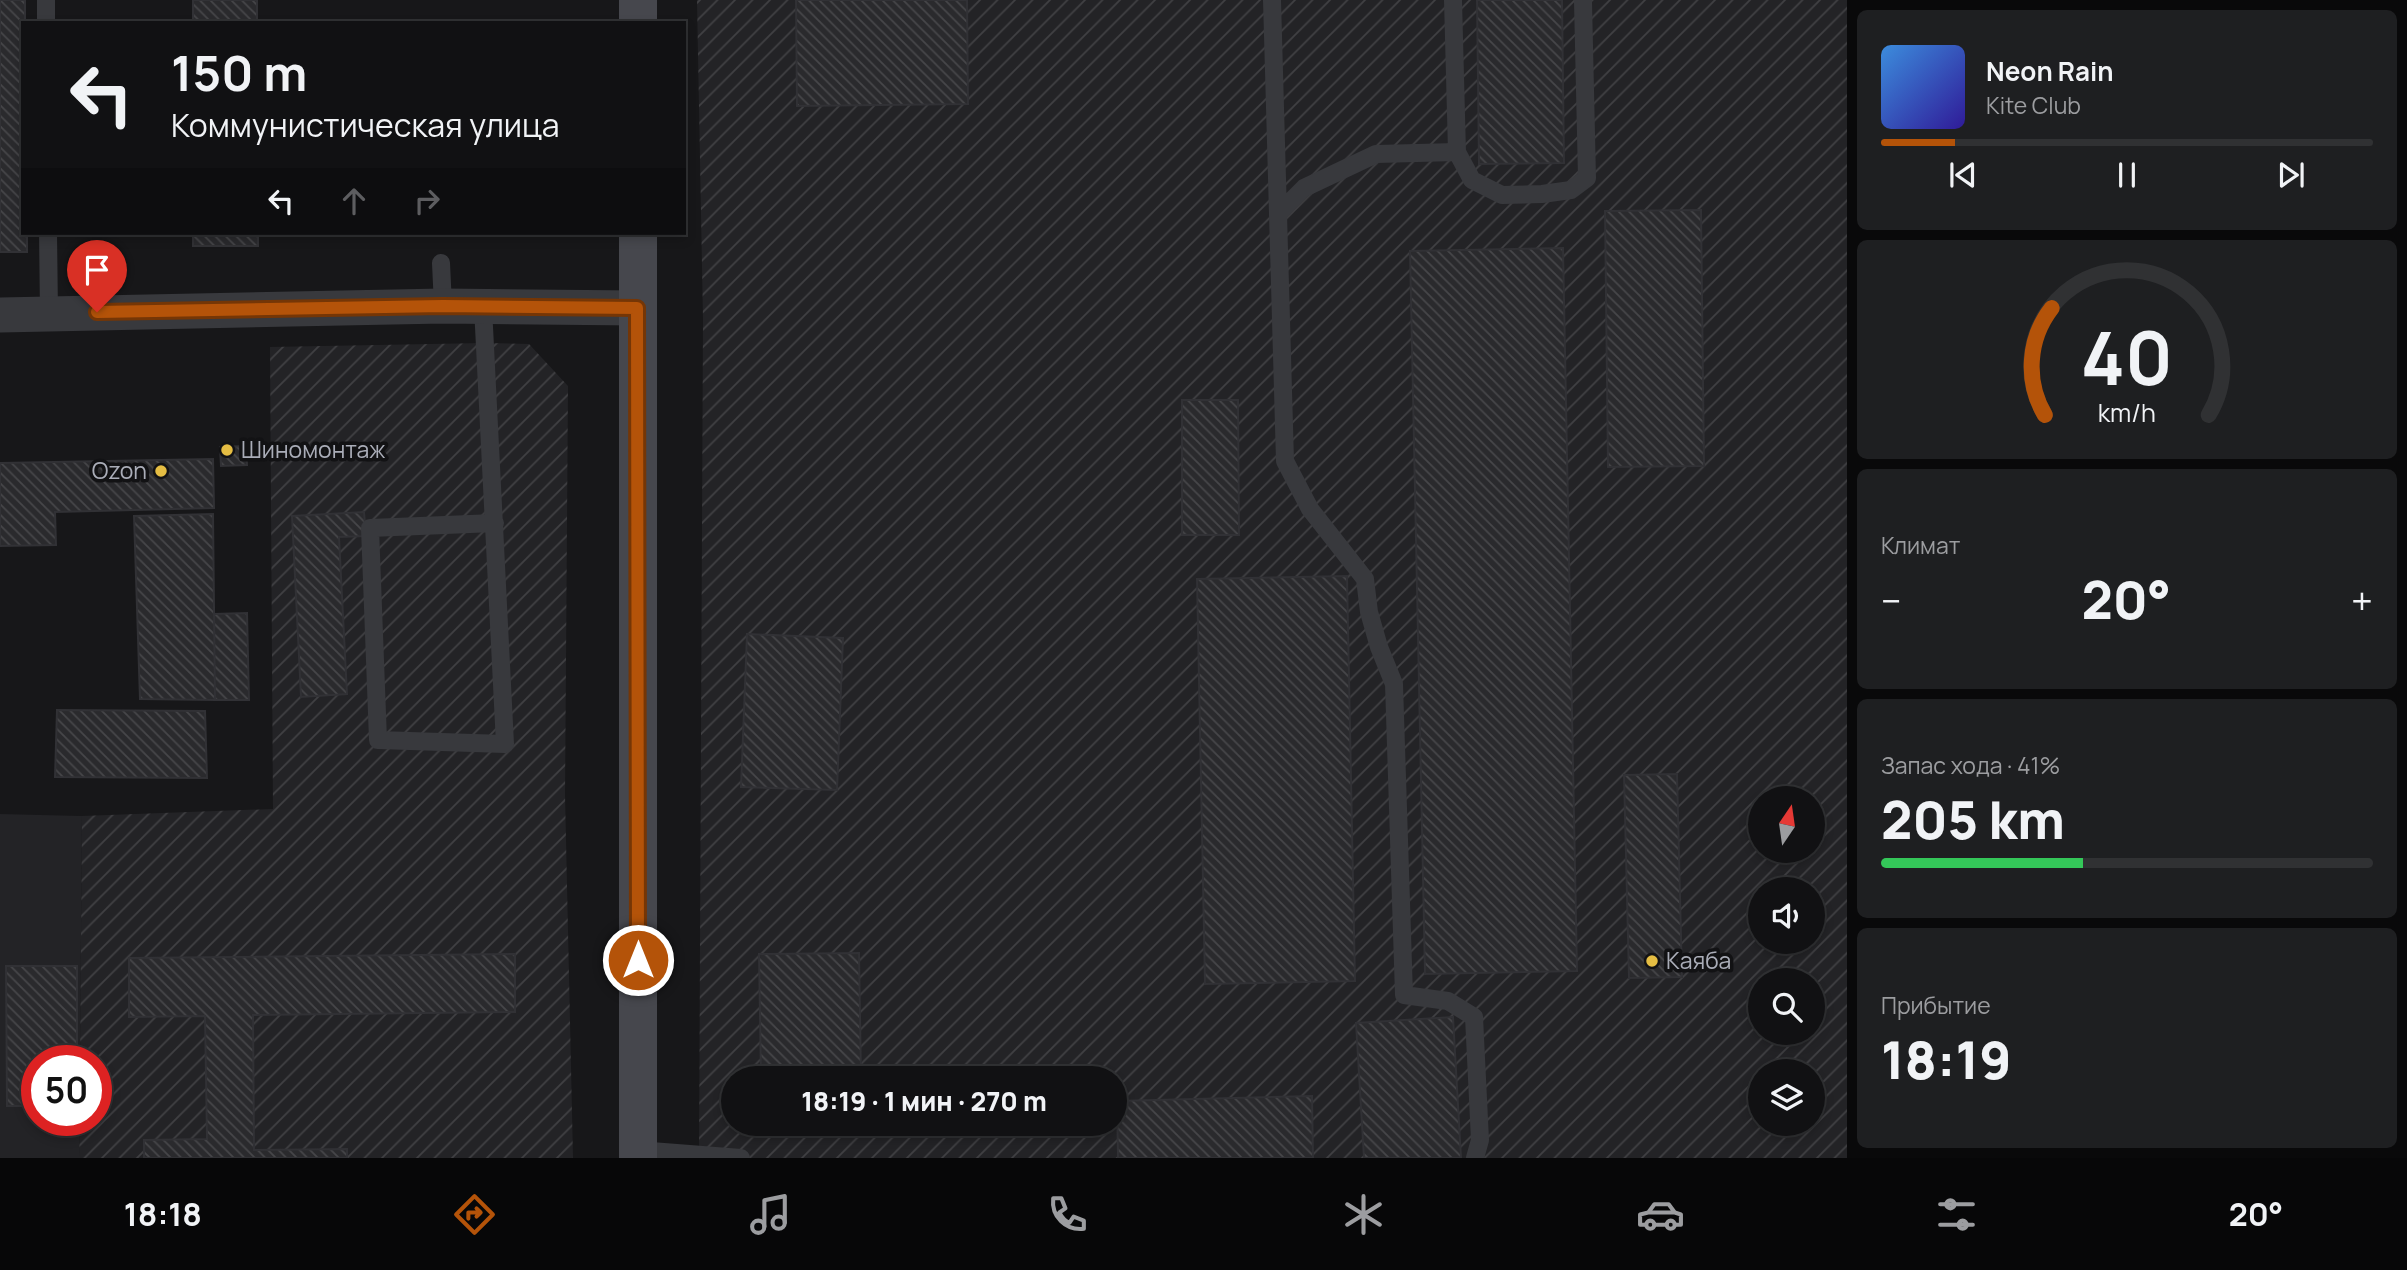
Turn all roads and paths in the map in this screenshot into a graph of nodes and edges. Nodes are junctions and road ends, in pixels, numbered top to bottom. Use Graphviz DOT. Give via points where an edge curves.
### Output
graph roads {
  1 [pos="46,0"];
  2 [pos="638,0"];
  3 [pos="1272,0"];
  4 [pos="1453,0"];
  5 [pos="1583,2"];
  6 [pos="46,21"];
  7 [pos="638,21"];
  8 [pos="1457,152"];
  9 [pos="1278,214"];
  10 [pos="48,235"];
  11 [pos="638,235"];
  12 [pos="441,263"];
  13 [pos="443,306"];
  14 [pos="483,306"];
  15 [pos="637,308"];
  16 [pos="49,313"];
  17 [pos="0,315"];
  18 [pos="495,523"];
  19 [pos="638,1154"];
  20 [pos="741,1158"];
  21 [pos="1475,1158"];
  1 -- 6 [label="lane"];
  2 -- 7 [label="main road"];
  3 -- 9 [label="lane"];
  4 -- 8 [label="lane"];
  5 -- 8 [label="lane" via="1587,178 1571,190 1502,195 1472,180"];
  8 -- 9 [label="lane" via="1376,154 1304,188"];
  9 -- 21 [label="lane" via="1285,461 1310,509 1365,579 1369,612 1394,684 1404,995 1448,1001 1474,1017 1480,1140"];
  10 -- 16 [label="lane"];
  11 -- 15 [label="main road"];
  12 -- 13 [label="lane"];
  13 -- 14 [label="street"];
  13 -- 16 [label="street"];
  14 -- 15 [label="street"];
  14 -- 18 [label="lane"];
  15 -- 19 [label="main road"];
  16 -- 17 [label="street"];
  18 -- 18 [label="lane" via="505,744 378,740 370,528"];
  19 -- 20 [label="lane"];
}
